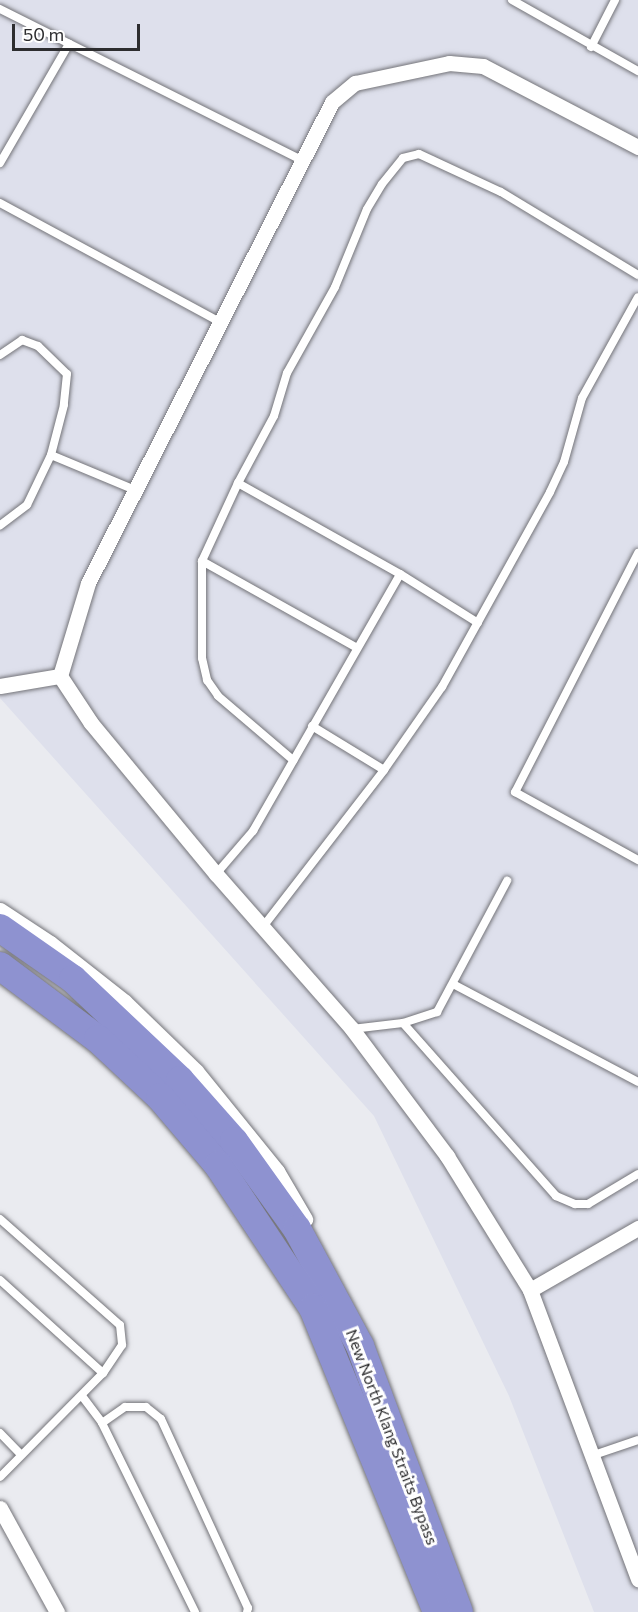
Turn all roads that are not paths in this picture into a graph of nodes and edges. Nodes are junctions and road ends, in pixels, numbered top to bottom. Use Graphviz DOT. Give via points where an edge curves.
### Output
graph roads {
  1 [pos="512,0"];
  2 [pos="615,0"];
  3 [pos="0,9"];
  4 [pos="69,44"];
  5 [pos="591,46"];
  6 [pos="638,71"];
  7 [pos="638,147"];
  8 [pos="302,160"];
  9 [pos="0,163"];
  10 [pos="0,203"];
  11 [pos="638,275"];
  12 [pos="638,297"];
  13 [pos="220,322"];
  14 [pos="0,355"];
  15 [pos="51,455"];
  16 [pos="238,483"];
  17 [pos="135,490"];
  18 [pos="0,525"];
  19 [pos="638,553"];
  20 [pos="202,561"];
  21 [pos="400,574"];
  22 [pos="478,623"];
  23 [pos="357,648"];
  24 [pos="60,676"];
  25 [pos="0,686"];
  26 [pos="312,726"];
  27 [pos="293,760"];
  28 [pos="384,770"];
  29 [pos="638,860"];
  30 [pos="216,874"];
  31 [pos="507,881"];
  32 [pos="0,910"];
  33 [pos="0,928"];
  34 [pos="262,928"];
  35 [pos="0,966"];
  36 [pos="453,984"];
  37 [pos="403,1023"];
  38 [pos="352,1029"];
  39 [pos="638,1082"];
  40 [pos="638,1174"];
  41 [pos="0,1219"];
  42 [pos="638,1228"];
  43 [pos="0,1280"];
  44 [pos="530,1290"];
  45 [pos="360,1346"];
  46 [pos="103,1373"];
  47 [pos="82,1396"];
  48 [pos="102,1423"];
  49 [pos="0,1433"];
  50 [pos="638,1441"];
  51 [pos="21,1455"];
  52 [pos="594,1455"];
  53 [pos="0,1477"];
  54 [pos="0,1508"];
  55 [pos="638,1580"];
  56 [pos="57,1612"];
  57 [pos="195,1612"];
  58 [pos="247,1612"];
  59 [pos="437,1612"];
  60 [pos="459,1612"];
  1 -- 5 [label="lane"];
  2 -- 5 [label="lane"];
  3 -- 4 [label="lane"];
  4 -- 8 [label="lane"];
  4 -- 9 [label="lane"];
  5 -- 6 [label="lane"];
  7 -- 8 [label="street" via="483,66 449,63 355,83 332,102"];
  8 -- 13 [label="street"];
  10 -- 13 [label="lane"];
  11 -- 16 [label="lane" via="501,192 418,154 403,158 367,210 335,287 286,373 274,416"];
  12 -- 22 [label="lane" via="582,398 564,462"];
  13 -- 17 [label="street"];
  14 -- 15 [label="lane" via="22,340 38,346 67,374 64,405"];
  15 -- 17 [label="lane"];
  15 -- 18 [label="lane" via="27,505"];
  16 -- 20 [label="lane"];
  16 -- 21 [label="lane"];
  17 -- 24 [label="street" via="88,583"];
  19 -- 29 [label="lane" via="515,792"];
  20 -- 23 [label="lane"];
  20 -- 27 [label="lane" via="202,658 207,680 218,696"];
  21 -- 22 [label="lane"];
  21 -- 23 [label="lane"];
  22 -- 28 [label="lane" via="442,687"];
  23 -- 26 [label="lane"];
  24 -- 25 [label="street"];
  24 -- 30 [label="street" via="91,723"];
  26 -- 27 [label="lane"];
  26 -- 28 [label="lane"];
  27 -- 30 [label="lane" via="252,831"];
  28 -- 34 [label="lane"];
  30 -- 34 [label="street"];
  31 -- 36 [label="lane"];
  32 -- 45 [label="street" via="50,943 125,1002 196,1071 277,1171 319,1244"];
  33 -- 45 [label="highway, New North Klang Straits Bypass" via="73,979 180,1080 234,1141 297,1229"];
  34 -- 38 [label="street"];
  35 -- 59 [label="highway, New North Klang Straits Bypass" via="98,1039 160,1096 218,1165 314,1308"];
  36 -- 37 [label="lane" via="437,1012"];
  36 -- 39 [label="lane"];
  37 -- 38 [label="lane"];
  37 -- 40 [label="lane" via="556,1196 575,1204 588,1204"];
  38 -- 44 [label="street" via="447,1156"];
  41 -- 46 [label="lane" via="120,1325 122,1345"];
  42 -- 44 [label="street"];
  43 -- 46 [label="lane"];
  44 -- 52 [label="street"];
  45 -- 60 [label="highway, New North Klang Straits Bypass"];
  46 -- 47 [label="lane"];
  47 -- 48 [label="lane"];
  47 -- 51 [label="lane"];
  48 -- 57 [label="lane"];
  48 -- 58 [label="lane" via="125,1407 146,1407 161,1419"];
  49 -- 51 [label="lane"];
  50 -- 52 [label="lane"];
  51 -- 53 [label="lane"];
  52 -- 55 [label="street"];
  54 -- 56 [label="street"];
}
